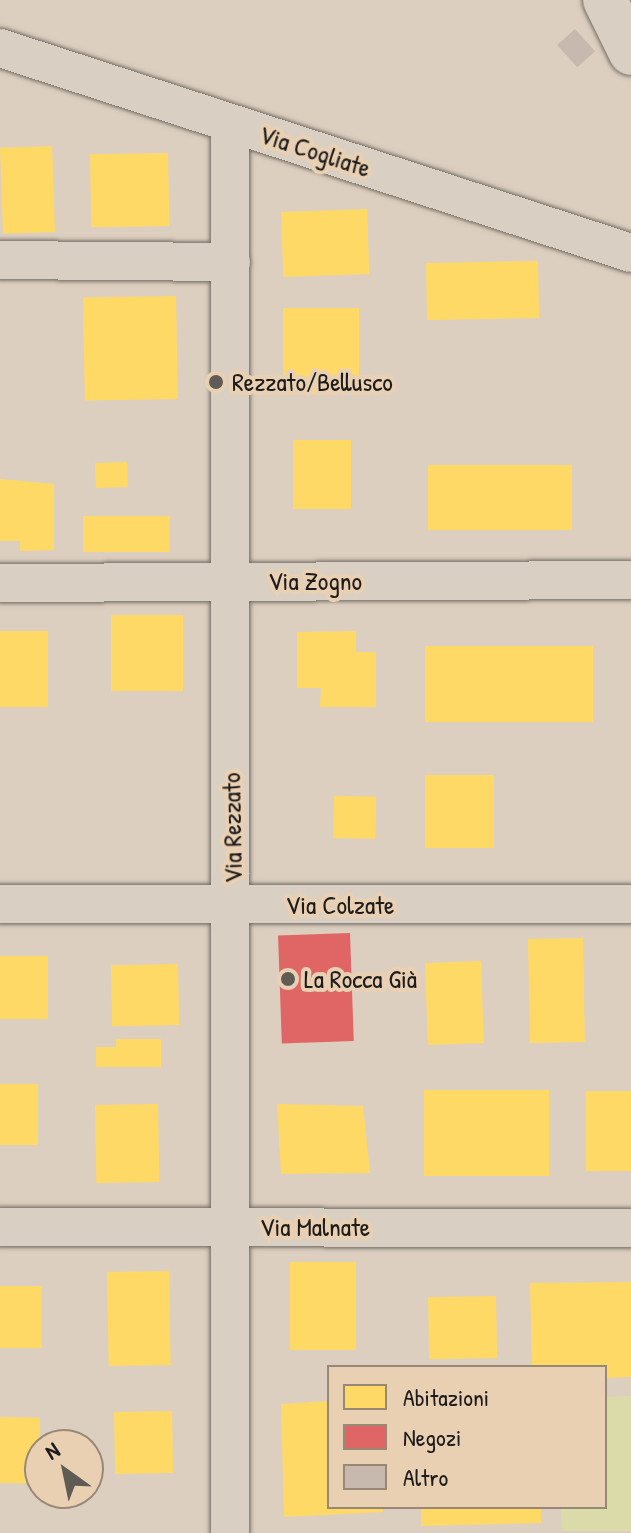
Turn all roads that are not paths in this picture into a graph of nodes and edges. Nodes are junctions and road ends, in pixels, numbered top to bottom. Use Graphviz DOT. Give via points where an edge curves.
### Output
graph roads {
  1 [pos="605,0"];
  2 [pos="0,48"];
  3 [pos="631,53"];
  4 [pos="230,124"];
  5 [pos="631,253"];
  6 [pos="0,260"];
  7 [pos="231,262"];
  8 [pos="631,580"];
  9 [pos="230,581"];
  10 [pos="0,583"];
  11 [pos="0,904"];
  12 [pos="631,904"];
  13 [pos="233,905"];
  14 [pos="0,1227"];
  15 [pos="229,1227"];
  16 [pos="631,1228"];
  17 [pos="230,1533"];
  1 -- 3 [label="highway"];
  2 -- 4 [label="street, Via Cogliate"];
  4 -- 5 [label="street, Via Cogliate"];
  4 -- 7 [label="street, Via Rezzato"];
  6 -- 7 [label="street"];
  7 -- 9 [label="street, Via Rezzato"];
  8 -- 9 [label="street, Via Zogno"];
  9 -- 10 [label="street, Via Zogno"];
  9 -- 13 [label="street, Via Rezzato"];
  11 -- 13 [label="street, Via Colzate"];
  12 -- 13 [label="street, Via Colzate"];
  13 -- 15 [label="street, Via Rezzato"];
  14 -- 15 [label="street, Via Malnate"];
  15 -- 16 [label="street, Via Malnate"];
  15 -- 17 [label="street, Via Rezzato"];
}
